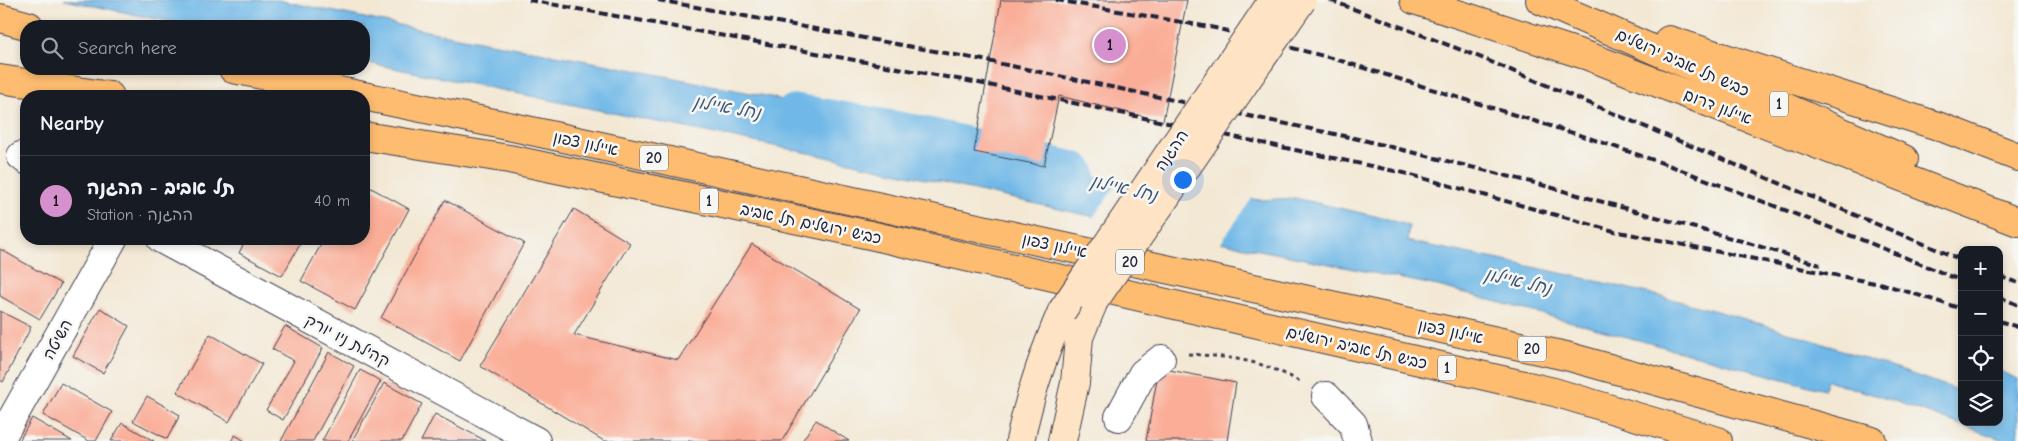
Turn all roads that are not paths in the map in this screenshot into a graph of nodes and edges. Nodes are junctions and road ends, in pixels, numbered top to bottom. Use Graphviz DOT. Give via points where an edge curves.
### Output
graph roads {
  1 [pos="1274,0"];
  2 [pos="1302,0"];
  3 [pos="1414,0"];
  4 [pos="1540,0"];
  5 [pos="1547,0"];
  6 [pos="0,18"];
  7 [pos="20,24"];
  8 [pos="262,75"];
  9 [pos="0,79"];
  10 [pos="71,90"];
  11 [pos="334,90"];
  12 [pos="370,97"];
  13 [pos="370,137"];
  14 [pos="2018,158"];
  15 [pos="2018,209"];
  16 [pos="2018,222"];
  17 [pos="110,245"];
  18 [pos="173,245"];
  19 [pos="1051,277"];
  20 [pos="1161,359"];
  21 [pos="1326,396"];
  22 [pos="1119,417"];
  23 [pos="0,440"];
  24 [pos="536,441"];
  25 [pos="1020,441"];
  26 [pos="1062,441"];
  27 [pos="1358,441"];
  28 [pos="1718,441"];
  29 [pos="1872,441"];
  1 -- 25 [label="street, ההגנה, bridge" via="1062,311 1028,403"];
  2 -- 26 [label="street, ההגנה, bridge" via="1094,302 1079,337 1075,383"];
  3 -- 16 [label="highway, איילון דרום" via="1588,56"];
  4 -- 15 [label="highway, כביש תל אביב ירושלים / 1"];
  5 -- 14 [label="highway" via="1941,127"];
  6 -- 7 [label="highway"];
  8 -- 11 [label="highway, איילון צפון / 20"];
  9 -- 10 [label="highway"];
  12 -- 29 [label="highway, איילון צפון / 20" via="1566,356"];
  13 -- 19 [label="highway, כביש ירושלים תל אביב / 1" via="508,159"];
  17 -- 23 [label="street, השיטה"];
  18 -- 24 [label="street, קהילת ניו יורק"];
  19 -- 28 [label="highway, כביש תל אביב ירושלים / 1" via="1554,392"];
  20 -- 22 [label="street" via="1143,373"];
  21 -- 27 [label="street" via="1353,424"];
}
